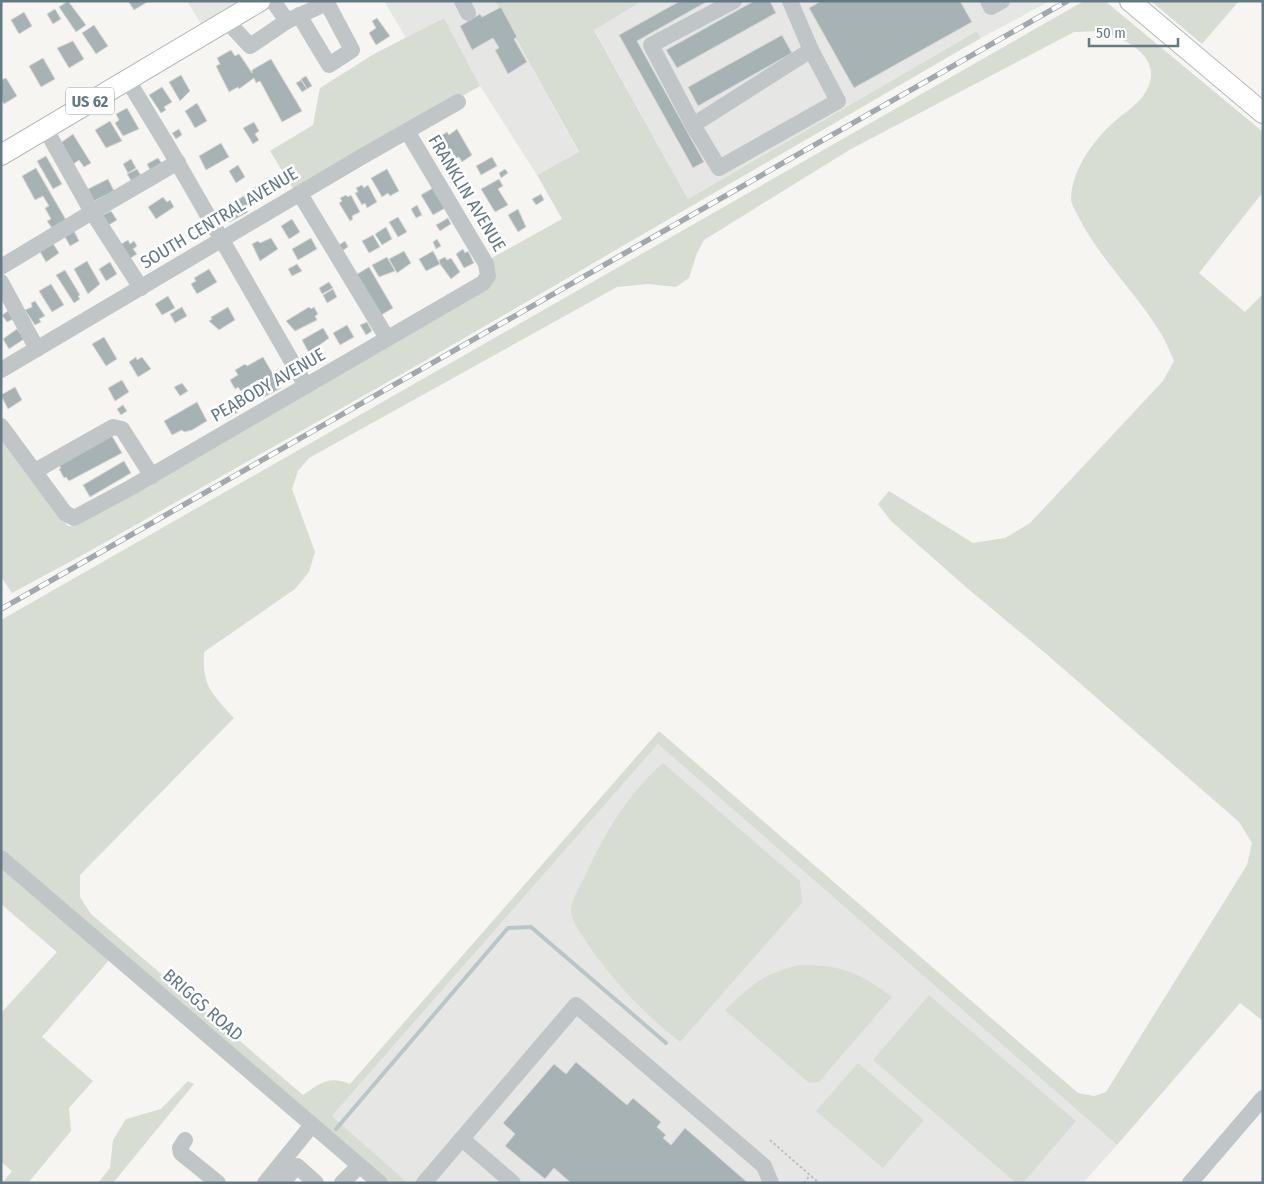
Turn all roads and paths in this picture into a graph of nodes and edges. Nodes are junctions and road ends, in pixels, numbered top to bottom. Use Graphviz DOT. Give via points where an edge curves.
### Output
graph roads {
  1 [pos="260,1"];
  2 [pos="273,1"];
  3 [pos="734,1"];
  4 [pos="790,1"];
  5 [pos="988,1"];
  6 [pos="1002,1"];
  7 [pos="1130,1"];
  8 [pos="226,20"];
  9 [pos="811,50"];
  10 [pos="127,78"];
  11 [pos="458,102"];
  12 [pos="1263,113"];
  13 [pos="693,125"];
  14 [pos="45,128"];
  15 [pos="407,131"];
  16 [pos="1,154"];
  17 [pos="178,162"];
  18 [pos="300,194"];
  19 [pos="92,212"];
  20 [pos="222,241"];
  21 [pos="1,267"];
  22 [pos="488,276"];
  23 [pos="1,282"];
  24 [pos="141,288"];
  25 [pos="387,338"];
  26 [pos="37,349"];
  27 [pos="1,370"];
  28 [pos="306,386"];
  29 [pos="1,426"];
  30 [pos="34,471"];
  31 [pos="152,476"];
  32 [pos="1,858"];
  33 [pos="1263,1098"];
  34 [pos="312,1125"];
  35 [pos="462,1139"];
  36 [pos="185,1140"];
  37 [pos="770,1140"];
  38 [pos="360,1166"];
  39 [pos="810,1175"];
  40 [pos="1191,1182"];
  41 [pos="218,1183"];
  42 [pos="265,1183"];
  43 [pos="282,1183"];
  44 [pos="316,1183"];
  45 [pos="342,1183"];
  46 [pos="380,1183"];
  47 [pos="424,1183"];
  48 [pos="513,1183"];
  49 [pos="770,1183"];
  50 [pos="804,1183"];
  51 [pos="819,1183"];
  1 -- 8 [label="main road, US 62"];
  2 -- 8 [label="street" via="293,18 250,46"];
  3 -- 13 [label="street" via="651,45"];
  4 -- 9 [label="street"];
  5 -- 6 [label="street" via="992,8"];
  7 -- 12 [label="main road"];
  8 -- 10 [label="main road, US 62"];
  9 -- 13 [label="street"];
  9 -- 13 [label="street" via="838,102 719,168"];
  10 -- 14 [label="main road, US 62"];
  10 -- 17 [label="street"];
  11 -- 15 [label="street, SOUTH CENTRAL AVENUE"];
  14 -- 16 [label="main road, US 62"];
  14 -- 19 [label="street"];
  15 -- 18 [label="street, SOUTH CENTRAL AVENUE"];
  15 -- 22 [label="street, FRANKLIN AVENUE" via="486,264"];
  17 -- 19 [label="street"];
  17 -- 20 [label="street"];
  18 -- 20 [label="street, SOUTH CENTRAL AVENUE"];
  18 -- 25 [label="street"];
  19 -- 21 [label="street"];
  19 -- 24 [label="street"];
  20 -- 24 [label="street, SOUTH CENTRAL AVENUE"];
  20 -- 28 [label="street"];
  22 -- 25 [label="street, PEABODY AVENUE" via="483,283"];
  23 -- 26 [label="street"];
  24 -- 26 [label="street, SOUTH CENTRAL AVENUE"];
  25 -- 28 [label="street, PEABODY AVENUE"];
  26 -- 27 [label="street, SOUTH CENTRAL AVENUE"];
  28 -- 31 [label="street, PEABODY AVENUE"];
  29 -- 30 [label="street"];
  30 -- 31 [label="street, PEABODY AVENUE" via="69,517 80,517"];
  30 -- 31 [label="street" via="113,427 122,429"];
  32 -- 34 [label="street, BRIGGS ROAD"];
  33 -- 40 [label="street"];
  34 -- 38 [label="street, BRIGGS ROAD"];
  34 -- 42 [label="street"];
  35 -- 47 [label="street"];
  35 -- 48 [label="street"];
  35 -- 49 [label="street" via="576,1005 764,1166"];
  36 -- 41 [label="street" via="181,1153"];
  37 -- 39 [label="path"];
  38 -- 45 [label="street"];
  38 -- 46 [label="street, BRIGGS ROAD"];
  39 -- 50 [label="path"];
  39 -- 51 [label="path"];
  43 -- 44 [label="street" via="297,1166"];
}
